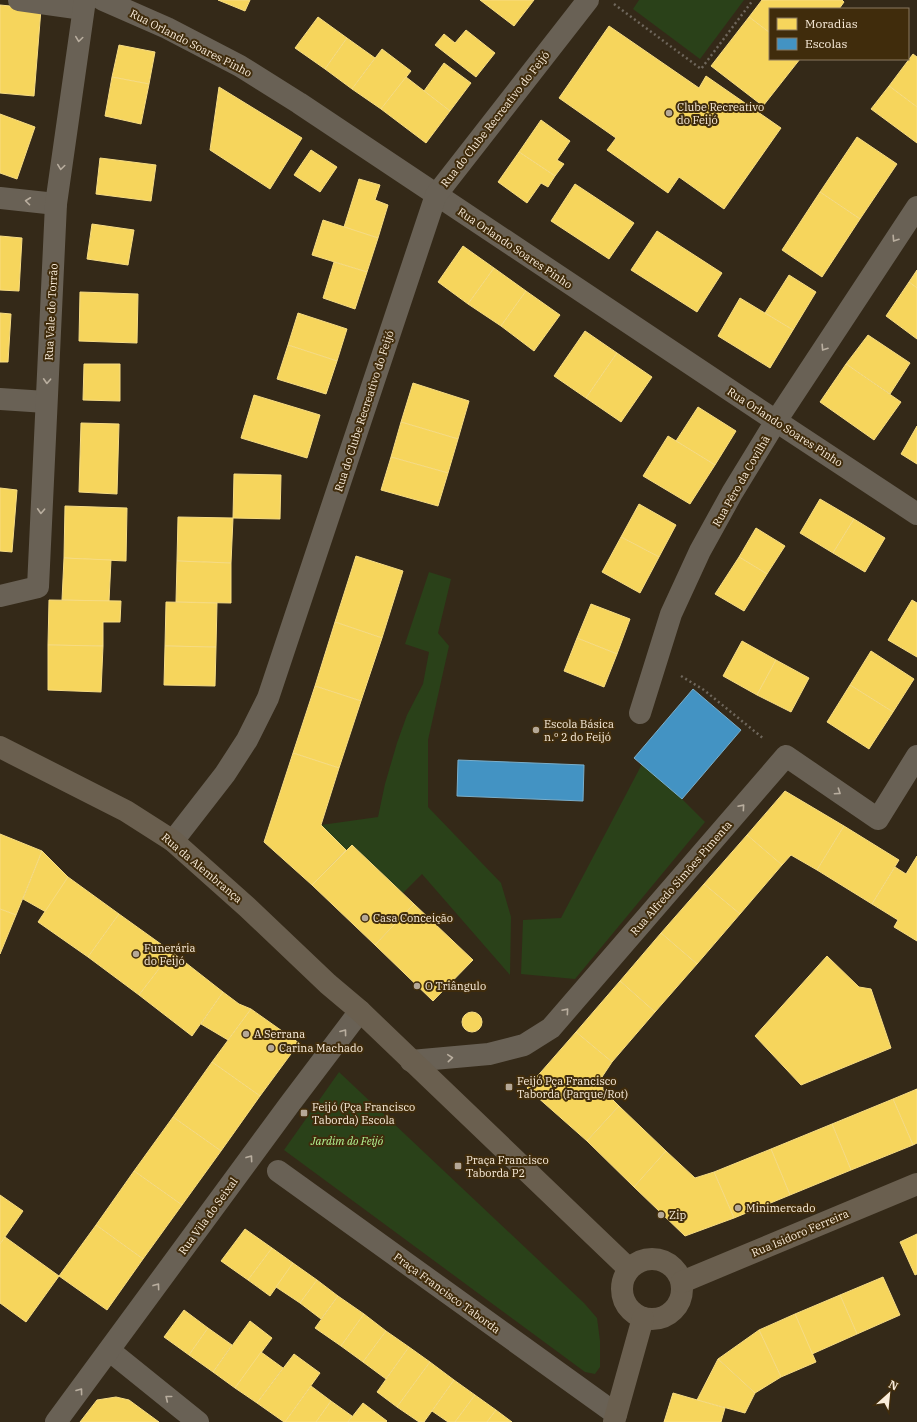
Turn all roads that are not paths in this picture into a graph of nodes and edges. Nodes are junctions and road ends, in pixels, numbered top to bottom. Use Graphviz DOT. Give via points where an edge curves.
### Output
graph roads {
  1 [pos="19,0"];
  2 [pos="103,0"];
  3 [pos="588,0"];
  4 [pos="84,4"];
  5 [pos="436,194"];
  6 [pos="0,198"];
  7 [pos="56,204"];
  8 [pos="917,207"];
  9 [pos="0,399"];
  10 [pos="46,402"];
  11 [pos="776,421"];
  12 [pos="917,514"];
  13 [pos="0,596"];
  14 [pos="640,713"];
  15 [pos="0,747"];
  16 [pos="917,756"];
  17 [pos="173,841"];
  18 [pos="360,1011"];
  19 [pos="411,1061"];
  20 [pos="278,1171"];
  21 [pos="917,1184"];
  22 [pos="629,1269"];
  23 [pos="682,1282"];
  24 [pos="643,1318"];
  25 [pos="110,1351"];
  26 [pos="615,1418"];
  27 [pos="56,1422"];
  28 [pos="198,1422"];
  1 -- 4 [label="street"];
  2 -- 5 [label="street, Rua Orlando Soares Pinho" via="167,28 240,66"];
  3 -- 5 [label="street, Rua do Clube Recreativo do Feijó"];
  4 -- 7 [label="street, Rua Vale do Torrão, one-way"];
  5 -- 11 [label="street, Rua Orlando Soares Pinho"];
  5 -- 17 [label="street, Rua do Clube Recreativo do Feijó" via="268,698 247,740 225,774"];
  7 -- 6 [label="street, one-way"];
  7 -- 10 [label="street, Rua Vale do Torrão, one-way"];
  8 -- 11 [label="street, Rua Pêro da Covilhã, one-way"];
  9 -- 10 [label="street"];
  10 -- 13 [label="street, Rua Vale do Torrão, one-way" via="38,587"];
  11 -- 12 [label="street, Rua Orlando Soares Pinho"];
  11 -- 14 [label="street, Rua Pêro da Covilhã" via="700,551 671,614"];
  15 -- 17 [label="main road, Rua da Alembrança" via="126,811"];
  19 -- 16 [label="street, Rua Alfredo Simões Pimenta, one-way" via="488,1054 524,1045 551,1028 786,756 878,819"];
  17 -- 18 [label="main road, Rua da Alembrança"];
  18 -- 19 [label="main road"];
  25 -- 18 [label="street, Rua Vila do Seixal, one-way"];
  19 -- 22 [label="main road"];
  20 -- 26 [label="street, Praça Francisco Taborda"];
  21 -- 23 [label="main road, Rua Isidoro Ferreira"];
  22 -- 23 [label="main road" via="638,1262 648,1259 659,1260 670,1264"];
  22 -- 24 [label="main road" via="623,1280 622,1292 625,1303 633,1313"];
  23 -- 24 [label="main road" via="683,1293 680,1303 673,1311 654,1320"];
  24 -- 26 [label="main road"];
  27 -- 25 [label="street, Rua Vila do Seixal, one-way"];
  28 -- 25 [label="street, one-way"];
}
